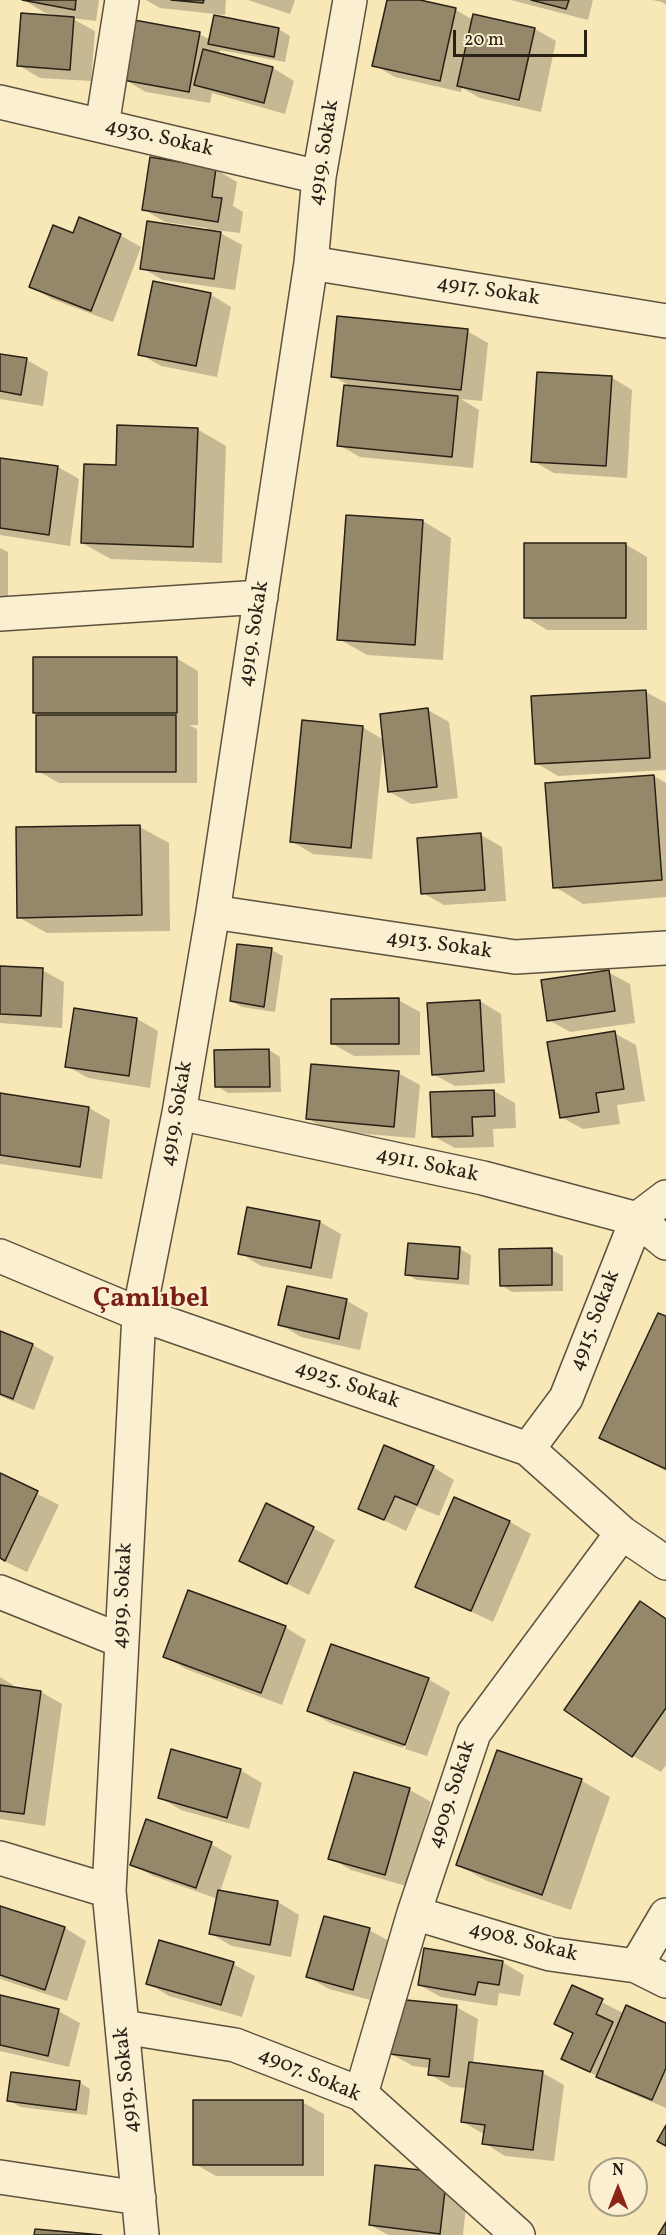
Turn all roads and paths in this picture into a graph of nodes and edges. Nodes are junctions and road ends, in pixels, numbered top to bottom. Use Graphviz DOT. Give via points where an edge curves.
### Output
graph roads {
  1 [pos="122,0"];
  2 [pos="350,0"];
  3 [pos="0,102"];
  4 [pos="102,126"];
  5 [pos="319,177"];
  6 [pos="310,263"];
  7 [pos="666,321"];
  8 [pos="261,597"];
  9 [pos="0,614"];
  10 [pos="213,912"];
  11 [pos="666,948"];
  12 [pos="179,1113"];
  13 [pos="666,1197"];
  14 [pos="636,1218"];
  15 [pos="666,1243"];
  16 [pos="0,1256"];
  17 [pos="139,1314"];
  18 [pos="528,1449"];
  19 [pos="622,1533"];
  20 [pos="666,1563"];
  21 [pos="0,1592"];
  22 [pos="122,1641"];
  23 [pos="0,1858"];
  24 [pos="109,1891"];
  25 [pos="414,1913"];
  26 [pos="666,1915"];
  27 [pos="636,1966"];
  28 [pos="666,1981"];
  29 [pos="123,2027"];
  30 [pos="360,2094"];
  31 [pos="0,2176"];
  32 [pos="139,2198"];
  33 [pos="142,2235"];
  34 [pos="518,2235"];
  1 -- 4 [label="street"];
  2 -- 5 [label="street, 4919. Sokak"];
  3 -- 4 [label="street, 4930. Sokak"];
  4 -- 5 [label="street, 4930. Sokak"];
  5 -- 6 [label="street, 4919. Sokak"];
  6 -- 7 [label="street, 4917. Sokak"];
  6 -- 8 [label="street, 4919. Sokak"];
  8 -- 9 [label="street"];
  8 -- 10 [label="street, 4919. Sokak"];
  10 -- 11 [label="street, 4913. Sokak" via="514,957"];
  10 -- 12 [label="street, 4919. Sokak"];
  12 -- 14 [label="street, 4911. Sokak" via="483,1178"];
  12 -- 17 [label="street, 4919. Sokak"];
  13 -- 14 [label="street"];
  14 -- 15 [label="street, 4911. Sokak"];
  14 -- 18 [label="street, 4915. Sokak" via="566,1398"];
  16 -- 17 [label="street, 4925. Sokak"];
  17 -- 18 [label="street, 4925. Sokak"];
  17 -- 22 [label="street, 4919. Sokak"];
  18 -- 19 [label="street, 4925. Sokak"];
  19 -- 20 [label="street, 4925. Sokak"];
  19 -- 25 [label="street, 4909. Sokak" via="474,1733"];
  21 -- 22 [label="street"];
  22 -- 24 [label="street, 4919. Sokak"];
  23 -- 24 [label="street"];
  24 -- 29 [label="street, 4919. Sokak"];
  25 -- 27 [label="street, 4908. Sokak" via="550,1954"];
  25 -- 30 [label="street, 4909. Sokak"];
  26 -- 27 [label="street"];
  27 -- 28 [label="street, 4908. Sokak"];
  29 -- 30 [label="street, 4907. Sokak" via="235,2045"];
  29 -- 32 [label="street, 4919. Sokak"];
  30 -- 34 [label="street, 4907. Sokak"];
  31 -- 32 [label="street"];
  32 -- 33 [label="street, 4919. Sokak"];
}
